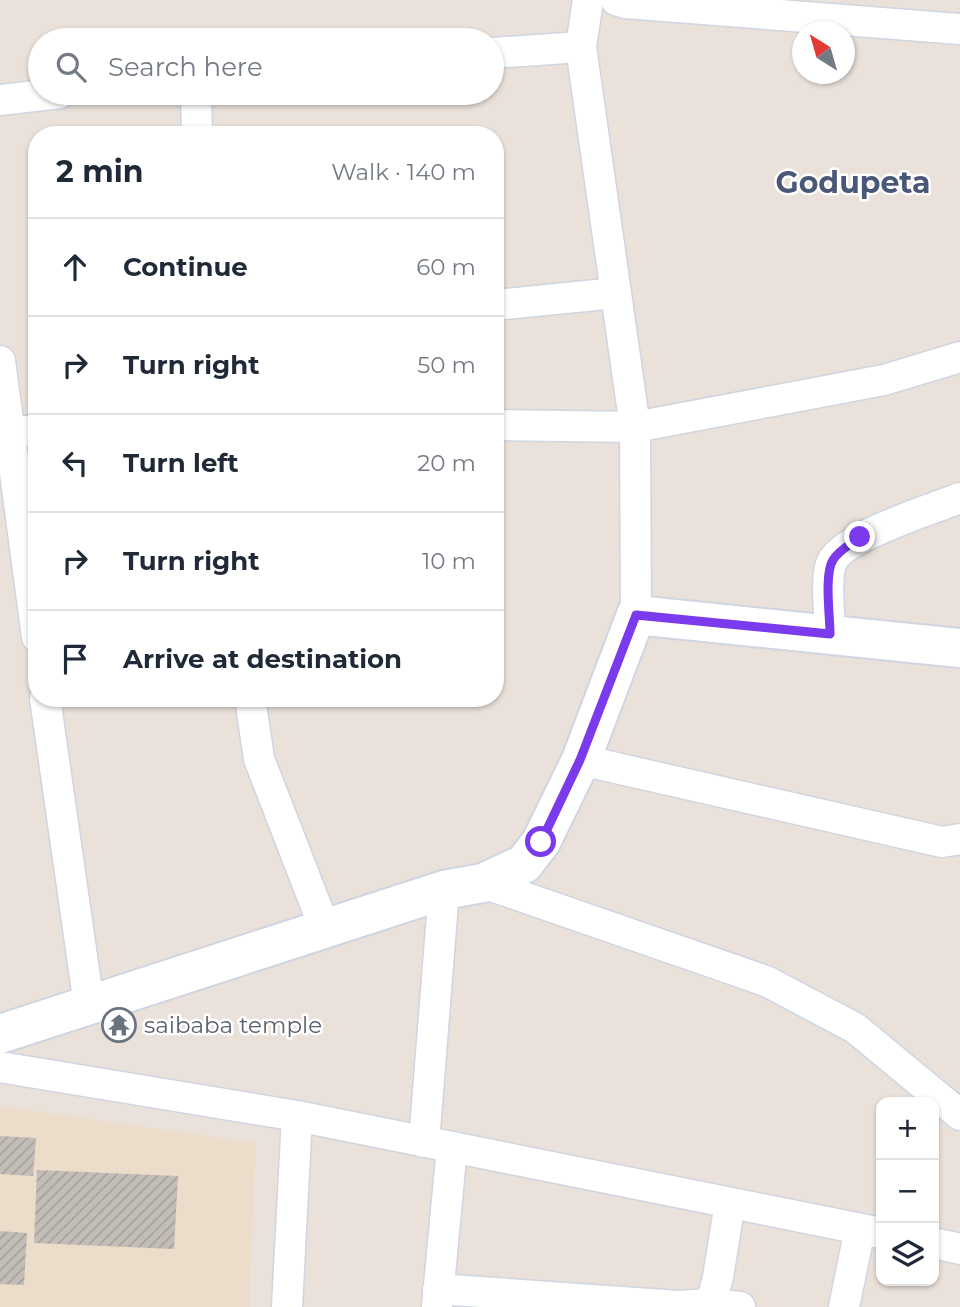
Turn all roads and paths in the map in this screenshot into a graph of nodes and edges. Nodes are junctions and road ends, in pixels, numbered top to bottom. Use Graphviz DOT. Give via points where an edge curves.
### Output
graph roads {
  1 [pos="588,0"];
  2 [pos="616,0"];
  3 [pos="839,10"];
  4 [pos="960,29"];
  5 [pos="581,47"];
  6 [pos="504,52"];
  7 [pos="28,97"];
  8 [pos="0,100"];
  9 [pos="196,105"];
  10 [pos="197,126"];
  11 [pos="616,293"];
  12 [pos="504,304"];
  13 [pos="960,357"];
  14 [pos="0,361"];
  15 [pos="504,425"];
  16 [pos="635,427"];
  17 [pos="15,431"];
  18 [pos="960,498"];
  19 [pos="28,553"];
  20 [pos="636,615"];
  21 [pos="830,634"];
  22 [pos="960,648"];
  23 [pos="46,707"];
  24 [pos="251,707"];
  25 [pos="580,760"];
  26 [pos="960,839"];
  27 [pos="483,883"];
  28 [pos="444,890"];
  29 [pos="325,929"];
  30 [pos="89,1005"];
  31 [pos="0,1034"];
  32 [pos="0,1067"];
  33 [pos="960,1115"];
  34 [pos="298,1116"];
  35 [pos="438,1144"];
  36 [pos="730,1203"];
  37 [pos="871,1231"];
  38 [pos="939,1244"];
  39 [pos="960,1248"];
  40 [pos="438,1298"];
  41 [pos="725,1306"];
  42 [pos="288,1307"];
  43 [pos="844,1307"];
  1 -- 5 [label="street"];
  2 -- 3 [label="street"];
  3 -- 4 [label="street"];
  5 -- 6 [label="street"];
  5 -- 11 [label="street"];
  7 -- 8 [label="street"];
  9 -- 10 [label="street"];
  11 -- 12 [label="street"];
  11 -- 16 [label="street"];
  13 -- 16 [label="street" via="884,380"];
  14 -- 17 [label="street"];
  15 -- 16 [label="street"];
  16 -- 20 [label="street"];
  17 -- 19 [label="street"];
  18 -- 21 [label="street" via="860,537 839,553 829,575"];
  20 -- 21 [label="street"];
  20 -- 25 [label="street"];
  21 -- 22 [label="street"];
  23 -- 30 [label="street"];
  24 -- 29 [label="street" via="259,759"];
  25 -- 26 [label="street" via="942,842"];
  25 -- 27 [label="street" via="541,842 524,864"];
  27 -- 28 [label="street"];
  27 -- 33 [label="street" via="766,982 855,1028"];
  28 -- 29 [label="street"];
  28 -- 35 [label="street"];
  29 -- 30 [label="street"];
  30 -- 31 [label="street"];
  32 -- 34 [label="street"];
  34 -- 35 [label="street"];
  34 -- 42 [label="street"];
  35 -- 36 [label="street"];
  35 -- 40 [label="street"];
  36 -- 37 [label="street"];
  36 -- 41 [label="street" via="718,1277"];
  37 -- 43 [label="street"];
  38 -- 39 [label="street"];
  40 -- 41 [label="street"];
}
